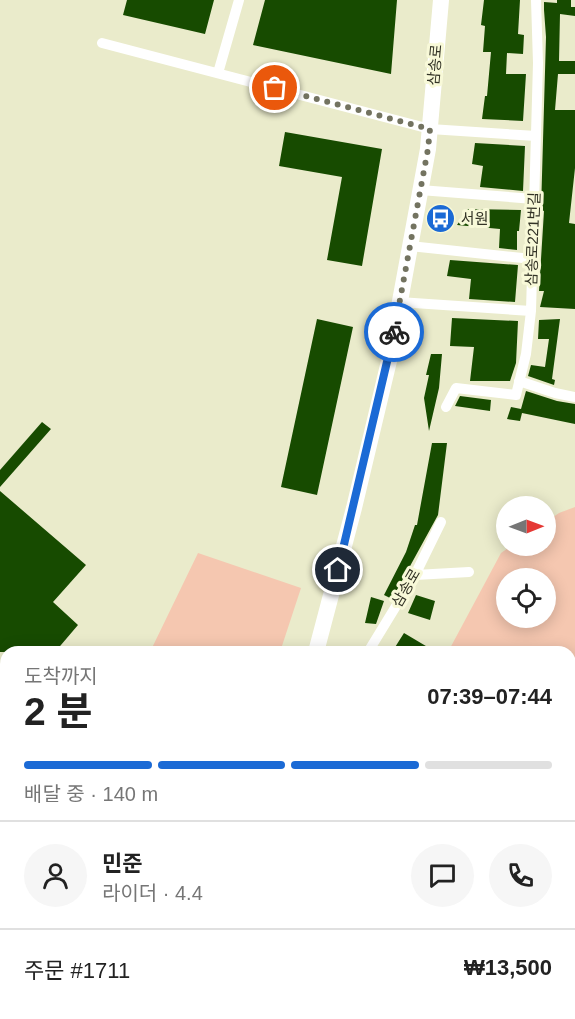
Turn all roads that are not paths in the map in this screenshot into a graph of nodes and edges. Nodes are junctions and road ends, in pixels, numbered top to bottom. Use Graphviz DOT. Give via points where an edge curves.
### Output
graph roads {
  1 [pos="239,0"];
  2 [pos="441,0"];
  3 [pos="536,0"];
  4 [pos="102,43"];
  5 [pos="218,73"];
  6 [pos="430,129"];
  7 [pos="536,136"];
  8 [pos="420,190"];
  9 [pos="534,199"];
  10 [pos="410,246"];
  11 [pos="532,259"];
  12 [pos="399,302"];
  13 [pos="531,311"];
  14 [pos="519,381"];
  15 [pos="575,397"];
  16 [pos="446,407"];
  17 [pos="441,522"];
  18 [pos="470,572"];
  19 [pos="415,575"];
  20 [pos="318,646"];
  21 [pos="372,646"];
  1 -- 5 [label="street"];
  2 -- 6 [label="main road, 삼송로"];
  3 -- 7 [label="street, 삼송로221번길"];
  4 -- 5 [label="street"];
  5 -- 6 [label="street"];
  6 -- 7 [label="street"];
  6 -- 8 [label="main road, 삼송로"];
  7 -- 9 [label="street, 삼송로221번길"];
  8 -- 9 [label="street"];
  8 -- 10 [label="main road, 삼송로"];
  9 -- 11 [label="street, 삼송로221번길"];
  10 -- 11 [label="street"];
  10 -- 12 [label="main road, 삼송로"];
  11 -- 13 [label="street, 삼송로221번길"];
  12 -- 13 [label="street"];
  12 -- 20 [label="main road, 삼송로" via="389,361"];
  13 -- 14 [label="street, 삼송로221번길"];
  14 -- 15 [label="street"];
  14 -- 16 [label="street" via="516,394 456,388"];
  17 -- 19 [label="street, 삼송로"];
  18 -- 19 [label="street"];
  19 -- 21 [label="street, 삼송로"];
}
